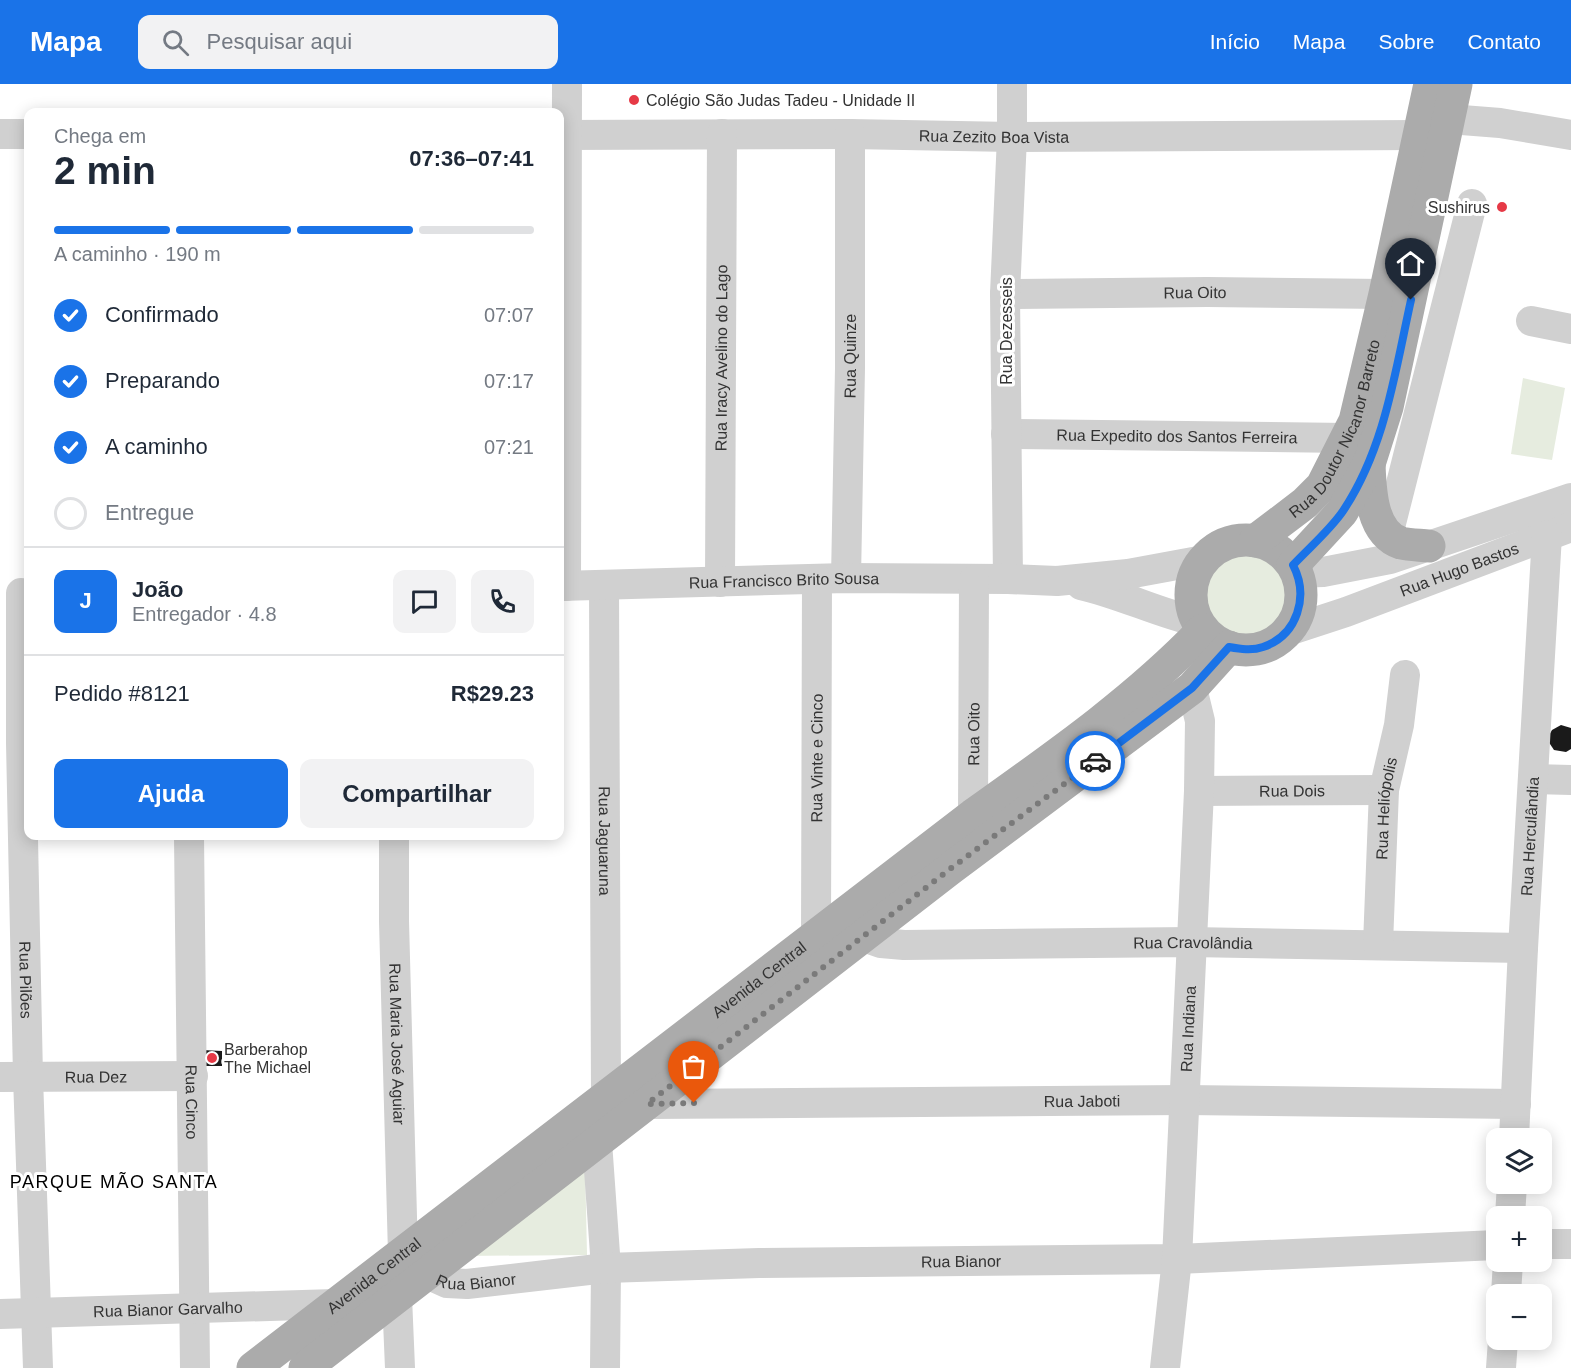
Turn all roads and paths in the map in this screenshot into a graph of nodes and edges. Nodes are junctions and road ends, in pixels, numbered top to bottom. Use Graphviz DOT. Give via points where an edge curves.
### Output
graph roads {
  1 [pos="567,84"];
  2 [pos="1012,84"];
  3 [pos="1430,84"];
  4 [pos="1456,84"];
  5 [pos="1449,119"];
  6 [pos="564,122"];
  7 [pos="0,134"];
  8 [pos="24,134"];
  9 [pos="722,134"];
  10 [pos="850,134"];
  11 [pos="564,135"];
  12 [pos="1420,135"];
  13 [pos="1571,135"];
  14 [pos="1012,137"];
  15 [pos="1472,204"];
  16 [pos="1005,294"];
  17 [pos="1385,294"];
  18 [pos="1531,321"];
  19 [pos="1571,329"];
  20 [pos="1006,434"];
  21 [pos="1348,438"];
  22 [pos="1370,464"];
  23 [pos="1571,498"];
  24 [pos="1559,531"];
  25 [pos="1388,535"];
  26 [pos="1255,541"];
  27 [pos="1430,546"];
  28 [pos="1204,560"];
  29 [pos="1295,569"];
  30 [pos="831,578"];
  31 [pos="1008,579"];
  32 [pos="974,580"];
  33 [pos="1057,581"];
  34 [pos="720,582"];
  35 [pos="604,585"];
  36 [pos="564,586"];
  37 [pos="16,593"];
  38 [pos="1288,631"];
  39 [pos="1210,633"];
  40 [pos="1406,675"];
  41 [pos="1192,688"];
  42 [pos="1533,779"];
  43 [pos="1571,780"];
  44 [pos="1384,790"];
  45 [pos="1199,791"];
  46 [pos="973,815"];
  47 [pos="189,840"];
  48 [pos="394,840"];
  49 [pos="941,858"];
  50 [pos="816,936"];
  51 [pos="864,937"];
  52 [pos="1191,942"];
  53 [pos="1378,944"];
  54 [pos="1523,948"];
  55 [pos="193,1076"];
  56 [pos="14,1077"];
  57 [pos="606,1099"];
  58 [pos="1185,1100"];
  59 [pos="647,1104"];
  60 [pos="1516,1104"];
  61 [pos="1515,1128"];
  62 [pos="597,1142"];
  63 [pos="1552,1244"];
  64 [pos="1571,1244"];
  65 [pos="1486,1245"];
  66 [pos="1177,1259"];
  67 [pos="415,1264"];
  68 [pos="606,1268"];
  69 [pos="397,1297"];
  70 [pos="335,1304"];
  71 [pos="194,1307"];
  72 [pos="37,1313"];
  73 [pos="0,1314"];
  74 [pos="1502,1350"];
  75 [pos="38,1368"];
  76 [pos="195,1368"];
  77 [pos="253,1368"];
  78 [pos="305,1368"];
  79 [pos="400,1368"];
  80 [pos="605,1368"];
  81 [pos="1165,1368"];
  82 [pos="1501,1368"];
  1 -- 6 [label="street"];
  2 -- 14 [label="street, Rua Dezesseis"];
  3 -- 12 [label="main road, Rua Doutor Nicanor Barreto"];
  4 -- 5 [label="main road, Rua Doutor Nicanor Barreto"];
  5 -- 13 [label="street"];
  5 -- 22 [label="main road, Rua Doutor Nicanor Barreto" via="1387,407"];
  7 -- 8 [label="street"];
  9 -- 10 [label="street, Rua Zezito Boa Vista"];
  9 -- 11 [label="street, Rua Zezito Boa Vista"];
  9 -- 34 [label="street, Rua Iracy Avelino do Lago"];
  10 -- 14 [label="street, Rua Zezito Boa Vista"];
  10 -- 30 [label="street, Rua Quinze" via="850,368"];
  12 -- 14 [label="street, Rua Zezito Boa Vista"];
  12 -- 17 [label="main road, Rua Doutor Nicanor Barreto"];
  14 -- 16 [label="street, Rua Dezesseis"];
  15 -- 25 [label="street"];
  16 -- 17 [label="street, Rua Oito"];
  16 -- 20 [label="street, Rua Dezesseis"];
  17 -- 21 [label="main road, Rua Doutor Nicanor Barreto"];
  18 -- 19 [label="street"];
  20 -- 21 [label="street, Rua Expedito dos Santos Ferreira"];
  20 -- 31 [label="street, Rua Dezesseis"];
  21 -- 26 [label="main road, Rua Doutor Nicanor Barreto" via="1322,486"];
  22 -- 25 [label="main road" via="1375,513"];
  22 -- 29 [label="main road, Rua Doutor Nicanor Barreto" via="1342,512"];
  23 -- 27 [label="street"];
  24 -- 38 [label="street, Rua Hugo Bastos"];
  24 -- 42 [label="street, Rua Herculândia"];
  25 -- 27 [label="main road" via="1401,543"];
  26 -- 28 [label="main road" via="1236,541 1218,547"];
  26 -- 29 [label="main road" via="1272,547"];
  27 -- 29 [label="street" via="1370,564 1323,572"];
  28 -- 33 [label="street" via="1128,574"];
  28 -- 39 [label="main road" via="1195,574 1192,606"];
  29 -- 38 [label="main road" via="1301,604"];
  30 -- 32 [label="street, Rua Francisco Brito Sousa"];
  30 -- 34 [label="street, Rua Francisco Brito Sousa"];
  30 -- 50 [label="street, Rua Vinte e Cinco"];
  31 -- 32 [label="street, Rua Francisco Brito Sousa"];
  31 -- 33 [label="street, Rua Francisco Brito Sousa"];
  32 -- 46 [label="street, Rua Oito"];
  33 -- 39 [label="street" via="1131,599"];
  34 -- 35 [label="street, Rua Francisco Brito Sousa"];
  35 -- 36 [label="street, Rua Francisco Brito Sousa"];
  35 -- 57 [label="street, Rua Jaguaruna"];
  37 -- 56 [label="street, Rua Pilões" via="21,743"];
  38 -- 39 [label="main road" via="1261,648 1245,650"];
  39 -- 41 [label="main road, Avenida Central"];
  39 -- 46 [label="main road, Avenida Central" via="1053,758"];
  40 -- 44 [label="street, Rua Heliópolis"];
  41 -- 45 [label="street, Rua Indiana" via="1200,721"];
  41 -- 49 [label="main road, Avenida Central"];
  42 -- 43 [label="street"];
  42 -- 54 [label="street, Rua Herculândia"];
  44 -- 45 [label="street, Rua Dois"];
  44 -- 53 [label="street, Rua Heliópolis"];
  45 -- 52 [label="street, Rua Indiana"];
  46 -- 49 [label="main road, Avenida Central"];
  47 -- 55 [label="street, Rua Cinco"];
  48 -- 67 [label="street, Rua Maria José Aguiar" via="394,921"];
  49 -- 50 [label="main road, Avenida Central"];
  49 -- 51 [label="main road, Avenida Central"];
  50 -- 57 [label="main road, Avenida Central"];
  51 -- 52 [label="street, Rua Cravolândia" via="904,945"];
  51 -- 59 [label="main road, Avenida Central"];
  52 -- 53 [label="street, Rua Cravolândia"];
  52 -- 58 [label="street, Rua Indiana"];
  53 -- 54 [label="street, Rua Cravolândia"];
  54 -- 60 [label="street, Rua Herculândia"];
  55 -- 56 [label="street, Rua Dez"];
  55 -- 71 [label="street, Rua Cinco"];
  56 -- 72 [label="street, Rua Pilões"];
  57 -- 67 [label="main road, Avenida Central"];
  58 -- 59 [label="street, Rua Jaboti"];
  58 -- 60 [label="street, Rua Jaboti"];
  58 -- 66 [label="street, Rua Indiana"];
  59 -- 62 [label="main road, Avenida Central"];
  60 -- 61 [label="street, Rua Herculândia"];
  62 -- 67 [label="main road, Avenida Central"];
  62 -- 68 [label="street"];
  63 -- 64 [label="street"];
  65 -- 66 [label="street, Rua Bianor"];
  66 -- 68 [label="street, Rua Bianor"];
  66 -- 81 [label="street, Rua Indiana"];
  67 -- 68 [label="street, Rua Bianor" via="447,1283 467,1284"];
  67 -- 69 [label="main road, Avenida Central"];
  67 -- 70 [label="main road, Avenida Central"];
  68 -- 80 [label="street"];
  69 -- 78 [label="main road, Avenida Central"];
  69 -- 79 [label="street"];
  70 -- 71 [label="street, Rua Bianor Garvalho"];
  70 -- 77 [label="main road, Avenida Central"];
  71 -- 72 [label="street, Rua Bianor Garvalho"];
  71 -- 76 [label="street, Rua Cinco"];
  72 -- 73 [label="street, Rua Bianor Garvalho"];
  72 -- 75 [label="street, Rua Pilões"];
  74 -- 82 [label="street"];
}
